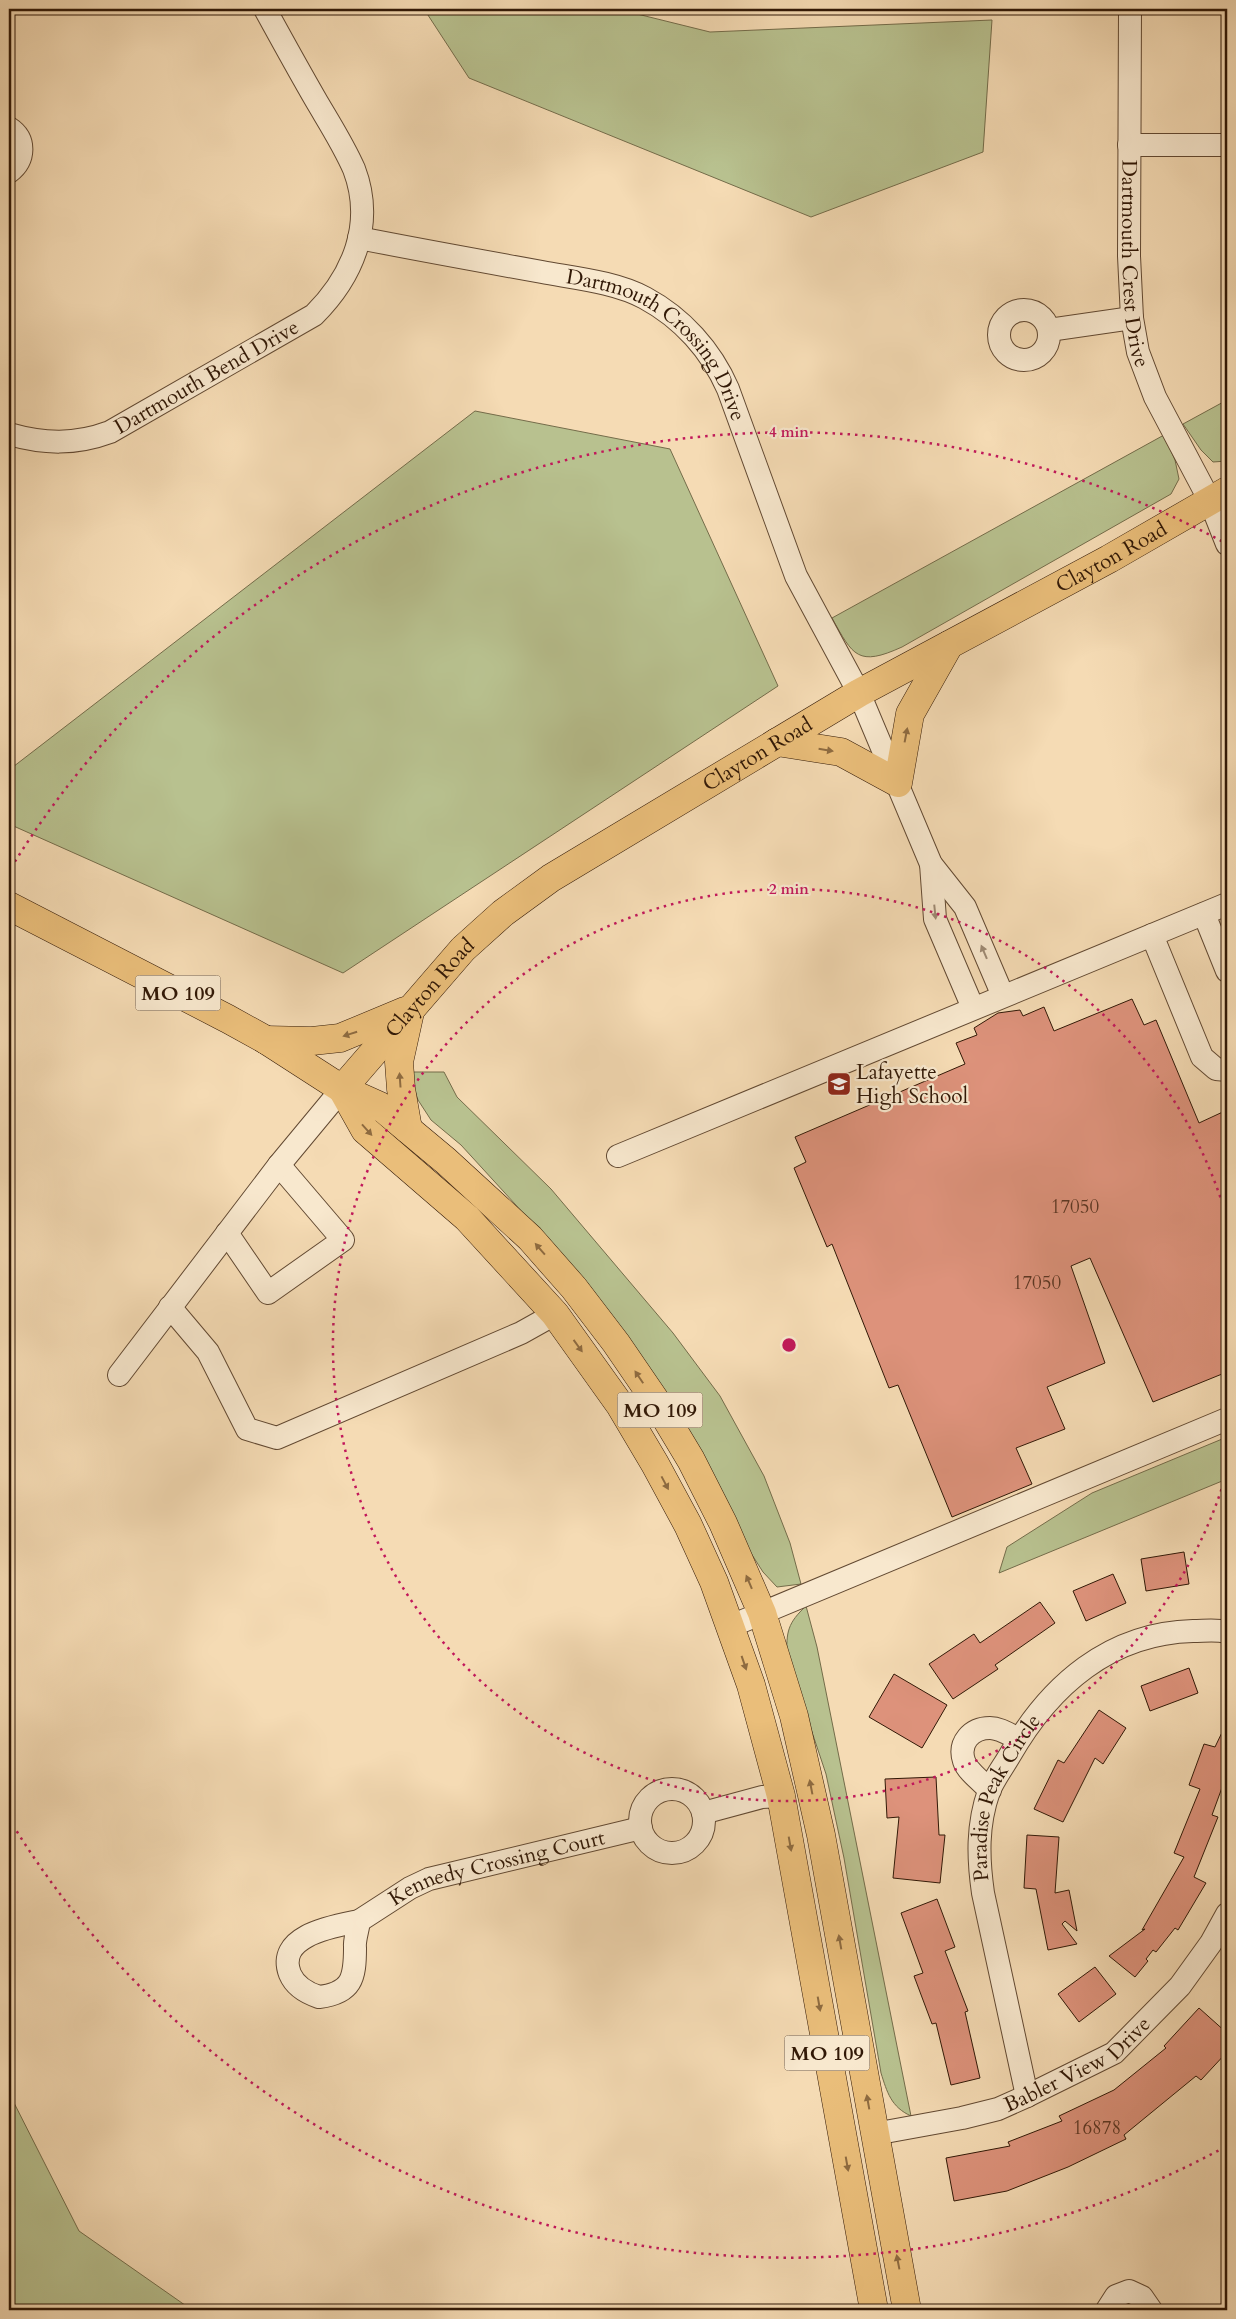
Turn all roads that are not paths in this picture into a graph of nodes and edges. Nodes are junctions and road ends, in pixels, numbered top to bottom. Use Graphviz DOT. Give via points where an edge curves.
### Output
graph roads {
  1 [pos="265,9"];
  2 [pos="1130,9"];
  3 [pos="9,128"];
  4 [pos="1129,145"];
  5 [pos="1227,145"];
  6 [pos="9,172"];
  7 [pos="359,238"];
  8 [pos="1132,318"];
  9 [pos="1049,330"];
  10 [pos="9,434"];
  11 [pos="1219,496"];
  12 [pos="1227,544"];
  13 [pos="950,644"];
  14 [pos="859,693"];
  15 [pos="778,742"];
  16 [pos="898,783"];
  17 [pos="931,864"];
  18 [pos="1227,904"];
  19 [pos="9,906"];
  20 [pos="1204,914"];
  21 [pos="1152,935"];
  22 [pos="1227,970"];
  23 [pos="1003,996"];
  24 [pos="973,1008"];
  25 [pos="411,1009"];
  26 [pos="266,1040"];
  27 [pos="1227,1070"];
  28 [pos="342,1089"];
  29 [pos="408,1128"];
  30 [pos="618,1156"];
  31 [pos="279,1165"];
  32 [pos="228,1233"];
  33 [pos="170,1307"];
  34 [pos="554,1314"];
  35 [pos="119,1375"];
  36 [pos="1227,1419"];
  37 [pos="762,1613"];
  38 [pos="731,1626"];
  39 [pos="1227,1632"];
  40 [pos="1019,1739"];
  41 [pos="990,1790"];
  42 [pos="781,1796"];
  43 [pos="703,1813"];
  44 [pos="641,1828"];
  45 [pos="821,1835"];
  46 [pos="1227,1914"];
  47 [pos="359,1921"];
  48 [pos="1028,2096"];
  49 [pos="874,2134"];
  50 [pos="874,2310"];
  51 [pos="907,2310"];
  52 [pos="1107,2310"];
  53 [pos="1151,2310"];
  1 -- 7 [label="street, Dartmouth Bend Drive" via="354,169 362,216"];
  2 -- 4 [label="street, Dartmouth Crest Drive"];
  3 -- 6 [label="street" via="19,137 22,154"];
  4 -- 5 [label="street"];
  4 -- 8 [label="street, Dartmouth Crest Drive"];
  7 -- 10 [label="street, Dartmouth Bend Drive" via="346,277 314,315 139,416 92,439 57,444"];
  7 -- 14 [label="street, Dartmouth Crossing Drive" via="600,283 644,297 675,317 696,337 720,371 796,576"];
  8 -- 9 [label="street"];
  8 -- 11 [label="street, Dartmouth Crest Drive" via="1138,352 1155,397"];
  11 -- 12 [label="street, Dartmouth Crest Drive"];
  11 -- 13 [label="main road, Clayton Road"];
  13 -- 14 [label="main road, Clayton Road"];
  16 -- 13 [label="main road, one-way" via="910,714"];
  14 -- 15 [label="main road, Clayton Road"];
  14 -- 16 [label="street, Dartmouth Crossing Drive"];
  15 -- 16 [label="main road, one-way" via="842,752"];
  15 -- 25 [label="main road, Clayton Road" via="543,884 503,913 462,949"];
  16 -- 17 [label="street, Dartmouth Crossing Drive"];
  23 -- 17 [label="street, one-way" via="965,907"];
  17 -- 24 [label="street, one-way" via="935,919"];
  18 -- 20 [label="street"];
  19 -- 26 [label="main road, MO 109"];
  20 -- 21 [label="street"];
  20 -- 22 [label="street"];
  21 -- 23 [label="street"];
  21 -- 27 [label="street" via="1202,1058 1216,1069"];
  23 -- 24 [label="street"];
  24 -- 30 [label="street"];
  25 -- 26 [label="main road, one-way" via="340,1038"];
  25 -- 28 [label="main road, Clayton Road"];
  29 -- 25 [label="main road, one-way" via="399,1062"];
  26 -- 28 [label="main road, MO 109"];
  28 -- 29 [label="main road, MO 109" via="380,1106"];
  28 -- 31 [label="street"];
  28 -- 34 [label="main road, MO 109, one-way" via="365,1130 467,1218"];
  37 -- 29 [label="main road, MO 109, one-way" via="723,1522 691,1460 616,1343 530,1238"];
  31 -- 32 [label="street"];
  31 -- 32 [label="street" via="344,1240 268,1293"];
  32 -- 33 [label="street"];
  33 -- 34 [label="street" via="208,1352 247,1428 278,1438 521,1333"];
  33 -- 35 [label="street"];
  34 -- 38 [label="main road, MO 109, one-way" via="620,1405 656,1464 688,1525"];
  36 -- 37 [label="street"];
  37 -- 38 [label="street"];
  45 -- 37 [label="main road, MO 109, one-way" via="794,1716"];
  38 -- 42 [label="main road, MO 109, one-way" via="751,1685"];
  39 -- 40 [label="street, Paradise Peak Circle" via="1180,1632 1141,1638 1106,1654 1074,1676 1042,1707"];
  40 -- 41 [label="street, Paradise Peak Circle"];
  40 -- 41 [label="street" via="990,1728 974,1732 964,1742 964,1763"];
  41 -- 48 [label="street, Paradise Peak Circle" via="980,1829 982,1893"];
  42 -- 43 [label="street" via="762,1797"];
  42 -- 45 [label="main road"];
  42 -- 50 [label="main road, MO 109, one-way"];
  43 -- 44 [label="street" via="691,1795 669,1789 654,1794 644,1806"];
  43 -- 44 [label="street" via="704,1828 698,1841 680,1852 658,1850 647,1841"];
  44 -- 47 [label="street, Kennedy Crossing Court" via="429,1880 410,1888"];
  49 -- 45 [label="main road, MO 109, one-way"];
  46 -- 48 [label="street, Babler View Drive" via="1180,1986 1114,2053"];
  48 -- 49 [label="street, Babler View Drive" via="998,2109 962,2118"];
  51 -- 49 [label="main road, MO 109, one-way"];
  52 -- 53 [label="street" via="1116,2296 1129,2291 1142,2297"];
}
